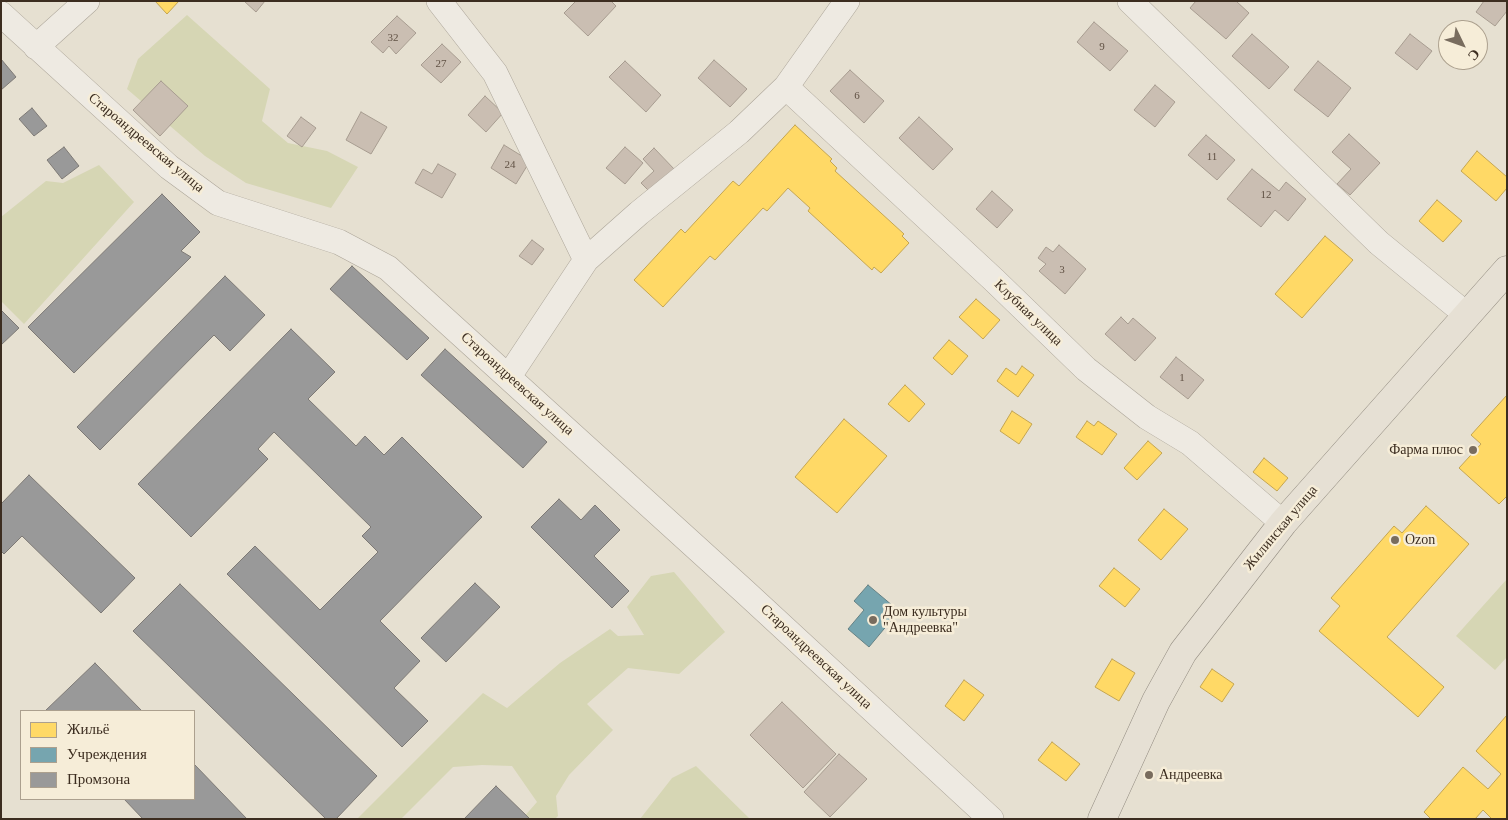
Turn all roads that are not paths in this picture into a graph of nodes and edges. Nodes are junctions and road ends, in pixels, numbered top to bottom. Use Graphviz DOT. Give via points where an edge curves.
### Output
graph roads {
  1 [pos="87,1"];
  2 [pos="439,1"];
  3 [pos="847,1"];
  4 [pos="1130,1"];
  5 [pos="1,14"];
  6 [pos="36,47"];
  7 [pos="786,88"];
  8 [pos="586,260"];
  9 [pos="1507,270"];
  10 [pos="1467,315"];
  11 [pos="509,376"];
  12 [pos="1283,523"];
  13 [pos="991,819"];
  14 [pos="1102,819"];
  1 -- 6 [label="street"];
  2 -- 8 [label="street" via="495,73"];
  3 -- 7 [label="street"];
  4 -- 10 [label="street" via="1379,243"];
  5 -- 6 [label="street, Староандреевская улица"];
  6 -- 11 [label="street, Староандреевская улица" via="170,167 218,203 339,242 388,268"];
  7 -- 8 [label="street" via="739,132"];
  7 -- 12 [label="street, Клубная улица" via="1086,369 1147,417 1190,443"];
  8 -- 11 [label="street"];
  9 -- 10 [label="main road, Жилинская улица"];
  10 -- 12 [label="main road, Жилинская улица"];
  11 -- 13 [label="street, Староандреевская улица"];
  12 -- 14 [label="main road, Жилинская улица" via="1183,652 1156,701"];
}
